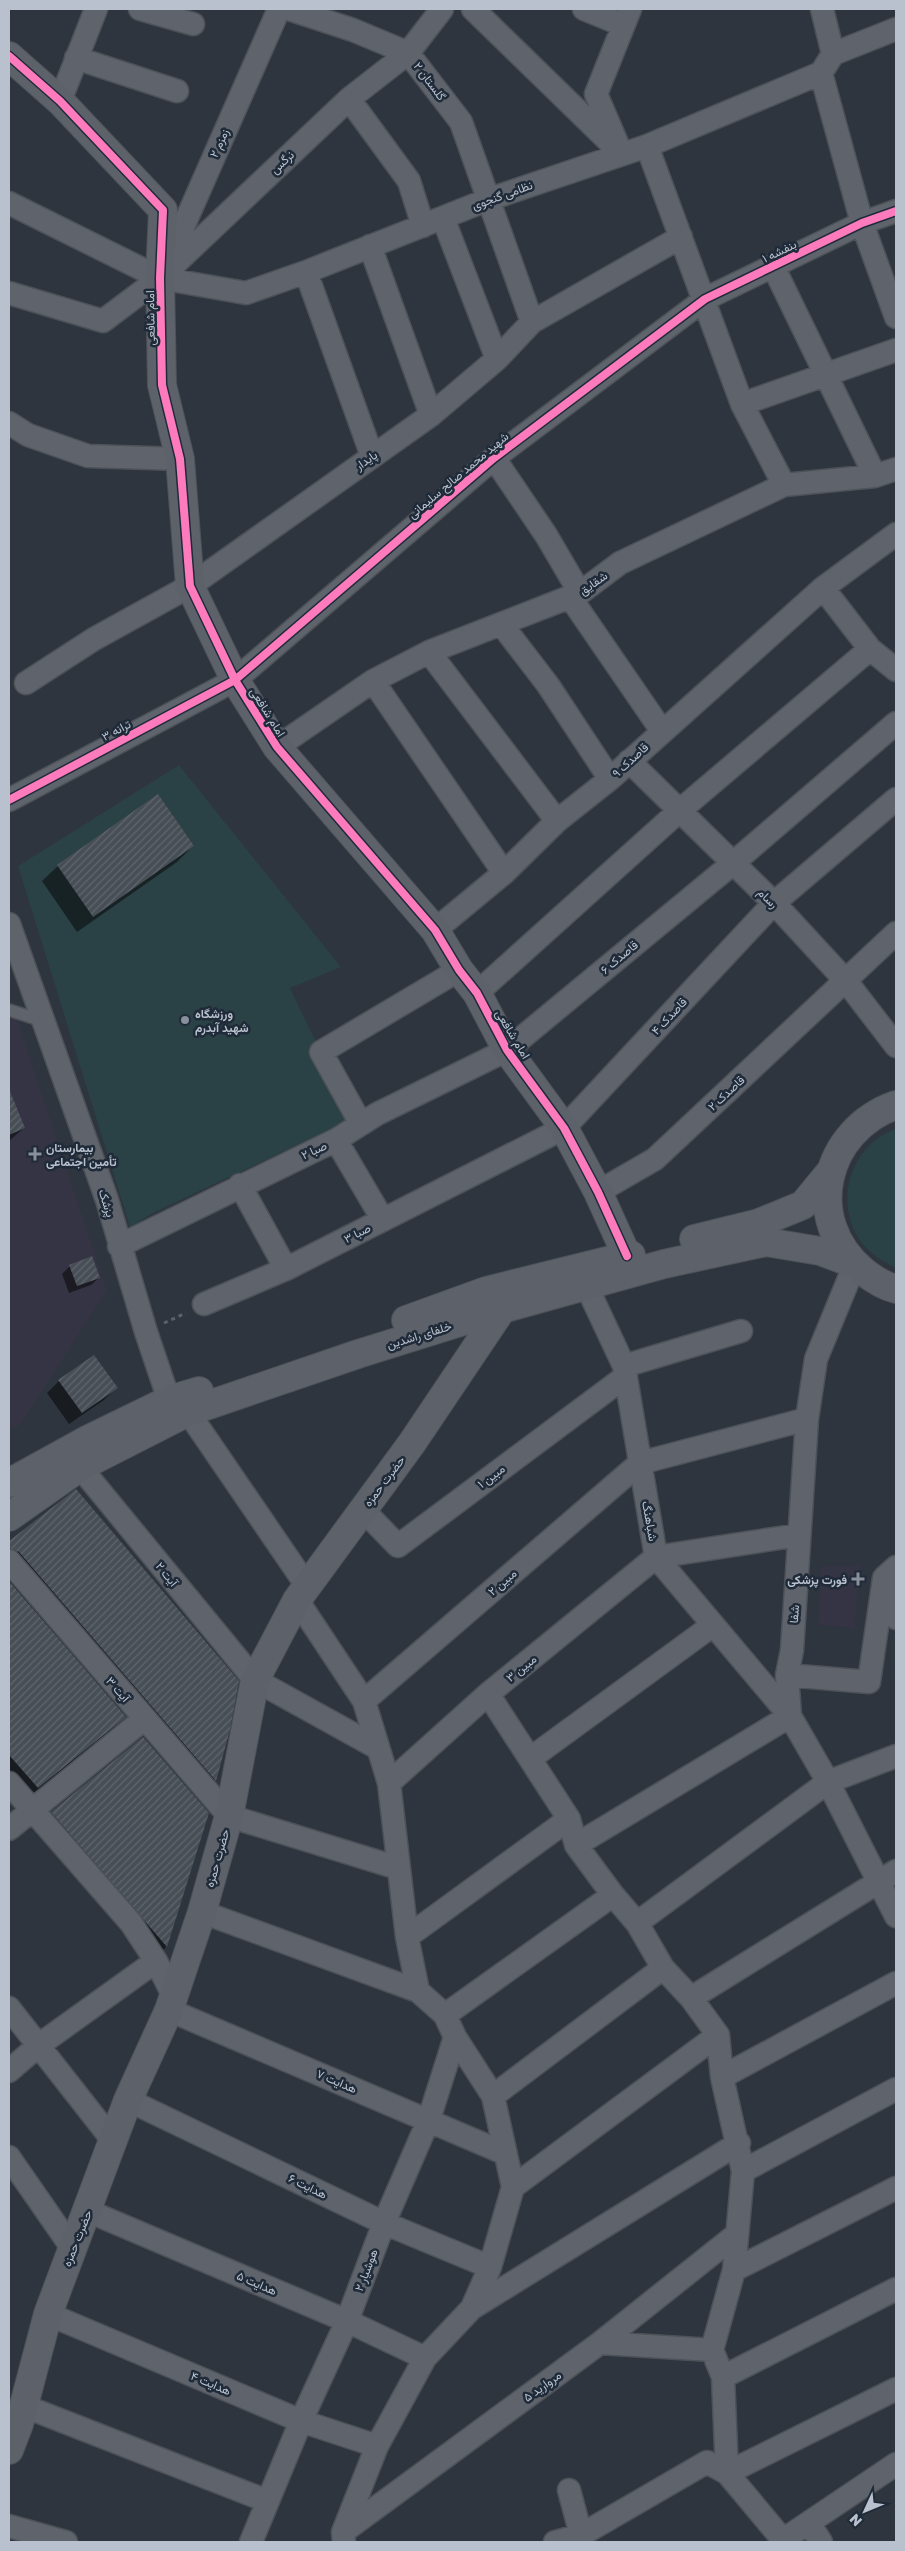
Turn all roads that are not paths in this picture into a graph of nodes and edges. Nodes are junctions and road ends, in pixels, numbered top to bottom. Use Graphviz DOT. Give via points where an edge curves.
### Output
graph roads {
  1 [pos="96,9"];
  2 [pos="140,9"];
  3 [pos="278,9"];
  4 [pos="289,9"];
  5 [pos="442,9"];
  6 [pos="473,9"];
  7 [pos="584,9"];
  8 [pos="822,9"];
  9 [pos="627,17"];
  10 [pos="193,24"];
  11 [pos="896,29"];
  12 [pos="408,53"];
  13 [pos="833,54"];
  14 [pos="9,56"];
  15 [pos="76,58"];
  16 [pos="821,74"];
  17 [pos="177,91"];
  18 [pos="349,98"];
  19 [pos="60,101"];
  20 [pos="647,146"];
  21 [pos="621,153"];
  22 [pos="487,200"];
  23 [pos="9,203"];
  24 [pos="896,211"];
  25 [pos="433,222"];
  26 [pos="862,223"];
  27 [pos="681,237"];
  28 [pos="370,246"];
  29 [pos="773,266"];
  30 [pos="306,272"];
  31 [pos="160,278"];
  32 [pos="892,291"];
  33 [pos="9,293"];
  34 [pos="704,299"];
  35 [pos="896,318"];
  36 [pos="532,322"];
  37 [pos="896,350"];
  38 [pos="497,359"];
  39 [pos="827,376"];
  40 [pos="742,404"];
  41 [pos="431,415"];
  42 [pos="9,423"];
  43 [pos="372,456"];
  44 [pos="494,458"];
  45 [pos="180,459"];
  46 [pos="886,472"];
  47 [pos="784,485"];
  48 [pos="896,534"];
  49 [pos="190,586"];
  50 [pos="823,588"];
  51 [pos="575,595"];
  52 [pos="502,625"];
  53 [pos="870,649"];
  54 [pos="429,652"];
  55 [pos="896,670"];
  56 [pos="235,680"];
  57 [pos="373,681"];
  58 [pos="26,684"];
  59 [pos="896,723"];
  60 [pos="662,731"];
  61 [pos="277,747"];
  62 [pos="629,761"];
  63 [pos="610,779"];
  64 [pos="896,799"];
  65 [pos="9,800"];
  66 [pos="678,812"];
  67 [pos="557,821"];
  68 [pos="732,864"];
  69 [pos="504,872"];
  70 [pos="774,903"];
  71 [pos="9,924"];
  72 [pos="435,930"];
  73 [pos="896,933"];
  74 [pos="459,970"];
  75 [pos="846,981"];
  76 [pos="477,994"];
  77 [pos="9,1010"];
  78 [pos="44,1021"];
  79 [pos="896,1046"];
  80 [pos="506,1050"];
  81 [pos="896,1105"];
  82 [pos="362,1124"];
  83 [pos="564,1128"];
  84 [pos="336,1140"];
  85 [pos="831,1171"];
  86 [pos="240,1185"];
  87 [pos="598,1192"];
  88 [pos="383,1220"];
  89 [pos="119,1246"];
  90 [pos="627,1256"];
  91 [pos="855,1264"];
  92 [pos="286,1269"];
  93 [pos="587,1287"];
  94 [pos="895,1293"];
  95 [pos="204,1304"];
  96 [pos="502,1309"];
  97 [pos="741,1331"];
  98 [pos="625,1371"];
  99 [pos="178,1406"];
  100 [pos="807,1419"];
  101 [pos="640,1463"];
  102 [pos="80,1467"];
  103 [pos="9,1483"];
  104 [pos="362,1509"];
  105 [pos="9,1517"];
  106 [pos="799,1535"];
  107 [pos="656,1557"];
  108 [pos="9,1562"];
  109 [pos="890,1572"];
  110 [pos="302,1593"];
  111 [pos="896,1618"];
  112 [pos="713,1625"];
  113 [pos="787,1675"];
  114 [pos="255,1680"];
  115 [pos="488,1694"];
  116 [pos="364,1701"];
  117 [pos="790,1716"];
  118 [pos="144,1719"];
  119 [pos="378,1748"];
  120 [pos="896,1756"];
  121 [pos="531,1758"];
  122 [pos="390,1782"];
  123 [pos="828,1782"];
  124 [pos="9,1783"];
  125 [pos="33,1811"];
  126 [pos="229,1816"];
  127 [pos="569,1819"];
  128 [pos="9,1828"];
  129 [pos="576,1845"];
  130 [pos="398,1868"];
  131 [pos="887,1876"];
  132 [pos="613,1895"];
  133 [pos="202,1912"];
  134 [pos="896,1916"];
  135 [pos="637,1923"];
  136 [pos="407,1937"];
  137 [pos="156,1961"];
  138 [pos="663,1968"];
  139 [pos="896,1983"];
  140 [pos="418,1991"];
  141 [pos="691,1998"];
  142 [pos="171,2003"];
  143 [pos="9,2008"];
  144 [pos="445,2016"];
  145 [pos="718,2035"];
  146 [pos="455,2038"];
  147 [pos="38,2045"];
  148 [pos="9,2071"];
  149 [pos="722,2077"];
  150 [pos="896,2089"];
  151 [pos="493,2096"];
  152 [pos="128,2100"];
  153 [pos="429,2120"];
  154 [pos="114,2142"];
  155 [pos="739,2144"];
  156 [pos="504,2153"];
  157 [pos="12,2166"];
  158 [pos="744,2171"];
  159 [pos="513,2187"];
  160 [pos="896,2188"];
  161 [pos="88,2211"];
  162 [pos="384,2222"];
  163 [pos="737,2234"];
  164 [pos="72,2248"];
  165 [pos="490,2267"];
  166 [pos="734,2270"];
  167 [pos="896,2289"];
  168 [pos="472,2308"];
  169 [pos="48,2314"];
  170 [pos="347,2321"];
  171 [pos="600,2343"];
  172 [pos="712,2350"];
  173 [pos="426,2358"];
  174 [pos="724,2377"];
  175 [pos="896,2388"];
  176 [pos="301,2420"];
  177 [pos="14,2425"];
  178 [pos="377,2446"];
  179 [pos="896,2464"];
  180 [pos="727,2473"];
  181 [pos="569,2490"];
  182 [pos="267,2501"];
  183 [pos="809,2523"];
  184 [pos="9,2526"];
  185 [pos="581,2535"];
  186 [pos="344,2537"];
  187 [pos="782,2541"];
  188 [pos="66,2542"];
  189 [pos="251,2542"];
  190 [pos="555,2542"];
  191 [pos="821,2542"];
  1 -- 15 [label="street"];
  2 -- 10 [label="street"];
  3 -- 31 [label="street, زمزم ۲"];
  4 -- 12 [label="street, گلستان ۲"];
  5 -- 12 [label="street, نرگس"];
  6 -- 21 [label="street"];
  7 -- 9 [label="street"];
  8 -- 13 [label="street"];
  9 -- 21 [label="street" via="596,94"];
  11 -- 13 [label="street"];
  12 -- 18 [label="street, نرگس"];
  12 -- 22 [label="street, گلستان ۲" via="461,122"];
  13 -- 16 [label="street"];
  14 -- 19 [label="main road, امام شافعی"];
  15 -- 17 [label="street"];
  15 -- 19 [label="street"];
  16 -- 20 [label="street, نظامی گنجوی"];
  16 -- 26 [label="street"];
  18 -- 25 [label="street"];
  18 -- 31 [label="street, نرگس"];
  19 -- 31 [label="main road, امام شافعی" via="163,210"];
  20 -- 21 [label="street, نظامی گنجوی"];
  20 -- 27 [label="street"];
  21 -- 22 [label="street, نظامی گنجوی"];
  22 -- 25 [label="street, نظامی گنجوی"];
  22 -- 36 [label="street, گلستان ۲"];
  23 -- 31 [label="street, نظامی گنجوی"];
  24 -- 26 [label="street, بنفشه ۱"];
  25 -- 28 [label="street, نظامی گنجوی"];
  25 -- 38 [label="street"];
  26 -- 29 [label="street, بنفشه ۱"];
  26 -- 32 [label="street"];
  27 -- 34 [label="street"];
  27 -- 36 [label="street, پایدار"];
  28 -- 30 [label="street, نظامی گنجوی"];
  28 -- 41 [label="street"];
  29 -- 34 [label="street, بنفشه ۱"];
  29 -- 39 [label="street"];
  30 -- 31 [label="street, نظامی گنجوی" via="246,292"];
  30 -- 43 [label="street"];
  31 -- 33 [label="street" via="103,321"];
  31 -- 45 [label="main road, امام شافعی" via="162,385"];
  32 -- 35 [label="street"];
  34 -- 40 [label="street"];
  34 -- 44 [label="street, شهید محمد صالح سلیمانی"];
  36 -- 38 [label="street, پایدار"];
  37 -- 39 [label="street"];
  38 -- 41 [label="street, پایدار"];
  39 -- 40 [label="street"];
  39 -- 46 [label="street"];
  40 -- 47 [label="street"];
  41 -- 43 [label="street, پایدار"];
  42 -- 45 [label="street" via="28,435 88,456"];
  43 -- 49 [label="street, پایدار"];
  44 -- 51 [label="street" via="546,535"];
  44 -- 56 [label="street, شهید محمد صالح سلیمانی"];
  45 -- 49 [label="main road, امام شافعی"];
  46 -- 47 [label="street, شقایق"];
  47 -- 51 [label="street, شقایق" via="620,564"];
  48 -- 50 [label="street, قاصدک ۹"];
  49 -- 56 [label="main road, امام شافعی"];
  49 -- 58 [label="street, پایدار" via="94,639"];
  50 -- 53 [label="street"];
  50 -- 60 [label="street, قاصدک ۹"];
  51 -- 52 [label="street, شقایق"];
  51 -- 60 [label="street"];
  52 -- 54 [label="street, شقایق"];
  52 -- 63 [label="street" via="548,685"];
  53 -- 55 [label="street"];
  53 -- 66 [label="street"];
  54 -- 57 [label="street, شقایق"];
  54 -- 67 [label="street"];
  56 -- 61 [label="main road, امام شافعی"];
  56 -- 65 [label="street, ترانه ۳"];
  57 -- 61 [label="street, شقایق"];
  57 -- 69 [label="street"];
  59 -- 68 [label="street, قاصدک ۶"];
  60 -- 62 [label="street, قاصدک ۹"];
  61 -- 72 [label="main road, امام شافعی"];
  62 -- 63 [label="street, قاصدک ۹"];
  62 -- 66 [label="street, رسام"];
  63 -- 67 [label="street, قاصدک ۹"];
  64 -- 70 [label="street, قاصدک ۴"];
  66 -- 68 [label="street, رسام"];
  66 -- 76 [label="street"];
  67 -- 69 [label="street, قاصدک ۹"];
  68 -- 70 [label="street, رسام"];
  68 -- 80 [label="street, قاصدک ۶"];
  69 -- 72 [label="street, قاصدک ۹"];
  70 -- 75 [label="street, رسام"];
  70 -- 83 [label="street, قاصدک ۴"];
  71 -- 78 [label="street, پزشک"];
  72 -- 74 [label="main road, امام شافعی"];
  73 -- 75 [label="street, قاصدک ۲"];
  74 -- 76 [label="main road, امام شافعی"];
  74 -- 82 [label="street" via="322,1052"];
  75 -- 79 [label="street, رسام"];
  75 -- 87 [label="street, قاصدک ۲" via="655,1160"];
  76 -- 80 [label="main road, امام شافعی"];
  77 -- 78 [label="lane"];
  78 -- 89 [label="street, پزشک" via="107,1200"];
  80 -- 82 [label="street, صبا ۲"];
  80 -- 83 [label="main road, امام شافعی"];
  81 -- 85 [label="main road" via="857,1127 837,1155"];
  82 -- 84 [label="street, صبا ۲"];
  83 -- 87 [label="main road, امام شافعی"];
  83 -- 88 [label="street, صبا ۳"];
  84 -- 86 [label="street, صبا ۲"];
  84 -- 88 [label="street"];
  85 -- 90 [label="main road, خلفای راشدین" via="803,1205 759,1223"];
  85 -- 91 [label="main road" via="828,1191 832,1224 843,1249"];
  86 -- 89 [label="street, صبا ۲"];
  86 -- 92 [label="street"];
  87 -- 90 [label="main road, امام شافعی"];
  88 -- 92 [label="street, صبا ۳"];
  89 -- 99 [label="street, پزشک" via="146,1332"];
  90 -- 99 [label="main road, خلفای راشدین" via="486,1291 232,1381"];
  91 -- 93 [label="main road, خلفای راشدین" via="820,1252 766,1242 664,1264"];
  91 -- 94 [label="main road"];
  91 -- 100 [label="street, شفا" via="816,1359"];
  92 -- 95 [label="street, صبا ۳"];
  93 -- 96 [label="main road, خلفای راشدین"];
  93 -- 98 [label="street, شباهنگ"];
  96 -- 99 [label="main road, خلفای راشدین"];
  96 -- 104 [label="main road, حضرت حمزه" via="412,1443"];
  97 -- 98 [label="street"];
  98 -- 101 [label="street, شباهنگ"];
  98 -- 104 [label="street, مبین ۱" via="398,1546"];
  99 -- 102 [label="main road, خلفای راشدین"];
  99 -- 103 [label="main road, خلفای راشدین" via="89,1439"];
  99 -- 110 [label="street, پزشک"];
  100 -- 101 [label="street"];
  100 -- 106 [label="street, شفا"];
  101 -- 107 [label="street, شباهنگ"];
  101 -- 116 [label="street, مبین ۲"];
  102 -- 105 [label="main road, خلفای راشدین"];
  102 -- 114 [label="street, آیت ۲"];
  104 -- 110 [label="main road, حضرت حمزه"];
  106 -- 107 [label="street"];
  106 -- 113 [label="street, شفا" via="792,1650"];
  107 -- 112 [label="street, شباهنگ"];
  107 -- 115 [label="street, مبین ۳"];
  108 -- 118 [label="street, آیت ۳"];
  109 -- 111 [label="street"];
  109 -- 113 [label="street" via="869,1682"];
  110 -- 114 [label="main road, حضرت حمزه"];
  110 -- 116 [label="street, پزشک"];
  112 -- 117 [label="street, شباهنگ"];
  112 -- 121 [label="street"];
  113 -- 117 [label="street, شفا"];
  114 -- 119 [label="street"];
  114 -- 126 [label="main road, حضرت حمزه"];
  115 -- 121 [label="street"];
  115 -- 122 [label="street, مبین ۳"];
  116 -- 119 [label="street, پزشک"];
  117 -- 123 [label="street, شفا"];
  117 -- 129 [label="street"];
  118 -- 125 [label="street"];
  118 -- 126 [label="street, آیت ۳"];
  119 -- 122 [label="street, پزشک"];
  120 -- 123 [label="street"];
  121 -- 127 [label="street"];
  122 -- 130 [label="street, پزشک"];
  123 -- 131 [label="street, شفا"];
  123 -- 135 [label="street"];
  124 -- 125 [label="street"];
  125 -- 128 [label="street"];
  125 -- 137 [label="street" via="131,1924"];
  126 -- 130 [label="street"];
  126 -- 133 [label="main road, حضرت حمزه"];
  127 -- 129 [label="street"];
  127 -- 136 [label="street"];
  129 -- 132 [label="street"];
  130 -- 136 [label="street, پزشک"];
  131 -- 134 [label="street, شفا"];
  131 -- 141 [label="street"];
  132 -- 135 [label="street"];
  132 -- 144 [label="street"];
  133 -- 140 [label="street"];
  133 -- 142 [label="main road, حضرت حمزه"];
  135 -- 138 [label="street"];
  136 -- 140 [label="street, پزشک"];
  137 -- 142 [label="street"];
  137 -- 147 [label="street"];
  138 -- 141 [label="street"];
  138 -- 151 [label="street"];
  139 -- 149 [label="street"];
  140 -- 144 [label="street"];
  141 -- 145 [label="street"];
  142 -- 152 [label="main road, حضرت حمزه"];
  142 -- 153 [label="street, هدایت ۷"];
  143 -- 147 [label="street"];
  144 -- 146 [label="street"];
  145 -- 149 [label="street"];
  145 -- 159 [label="street"];
  146 -- 151 [label="street"];
  146 -- 153 [label="street, هوشیار ۲"];
  147 -- 148 [label="street"];
  147 -- 154 [label="street"];
  149 -- 155 [label="street"];
  150 -- 158 [label="street"];
  151 -- 156 [label="street"];
  152 -- 154 [label="main road, حضرت حمزه"];
  152 -- 162 [label="street, هدایت ۶"];
  153 -- 156 [label="street, هدایت ۷"];
  153 -- 162 [label="street, هوشیار ۲"];
  154 -- 161 [label="main road, حضرت حمزه"];
  155 -- 158 [label="street"];
  155 -- 168 [label="street"];
  156 -- 159 [label="street"];
  157 -- 164 [label="street"];
  158 -- 163 [label="street"];
  159 -- 165 [label="street"];
  160 -- 166 [label="street"];
  161 -- 164 [label="main road, حضرت حمزه"];
  161 -- 170 [label="street, هدایت ۵"];
  162 -- 165 [label="street, هدایت ۶"];
  162 -- 170 [label="street, هوشیار ۲"];
  163 -- 166 [label="street"];
  163 -- 171 [label="street, مروارید ۵"];
  164 -- 169 [label="main road, حضرت حمزه"];
  165 -- 168 [label="street"];
  166 -- 172 [label="street"];
  167 -- 174 [label="street"];
  168 -- 173 [label="street"];
  169 -- 176 [label="street, هدایت ۴"];
  169 -- 177 [label="main road, حضرت حمزه"];
  170 -- 173 [label="street, هدایت ۵"];
  170 -- 176 [label="street, هوشیار ۲"];
  171 -- 172 [label="street"];
  171 -- 186 [label="street, مروارید ۵"];
  172 -- 174 [label="street"];
  173 -- 178 [label="street"];
  174 -- 180 [label="street"];
  175 -- 180 [label="street"];
  176 -- 178 [label="street, هدایت ۴"];
  176 -- 182 [label="street, هوشیار ۲"];
  177 -- 182 [label="street"];
  178 -- 186 [label="street"];
  179 -- 183 [label="street"];
  180 -- 185 [label="street" via="707,2462"];
  180 -- 187 [label="street"];
  181 -- 185 [label="street"];
  182 -- 189 [label="street, هوشیار ۲"];
  183 -- 187 [label="street"];
  183 -- 191 [label="street"];
  184 -- 188 [label="street"];
  185 -- 190 [label="street"];
}
